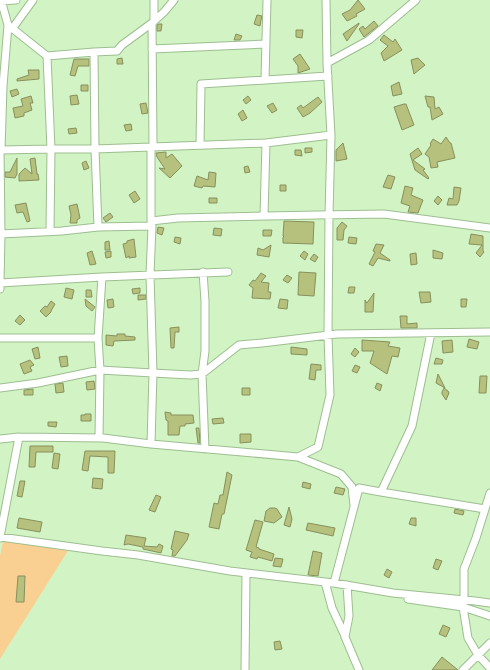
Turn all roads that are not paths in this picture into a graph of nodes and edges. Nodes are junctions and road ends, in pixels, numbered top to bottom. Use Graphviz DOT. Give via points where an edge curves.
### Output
graph roads {
  1 [pos="16,0"];
  2 [pos="33,0"];
  3 [pos="154,0"];
  4 [pos="174,0"];
  5 [pos="267,0"];
  6 [pos="326,0"];
  7 [pos="416,0"];
  8 [pos="1,1"];
  9 [pos="153,22"];
  10 [pos="10,27"];
  11 [pos="266,44"];
  12 [pos="152,49"];
  13 [pos="94,52"];
  14 [pos="47,56"];
  15 [pos="327,63"];
  16 [pos="328,76"];
  17 [pos="265,80"];
  18 [pos="331,136"];
  19 [pos="266,143"];
  20 [pos="200,146"];
  21 [pos="152,147"];
  22 [pos="51,148"];
  23 [pos="95,149"];
  24 [pos="0,150"];
  25 [pos="329,215"];
  26 [pos="264,216"];
  27 [pos="152,223"];
  28 [pos="98,227"];
  29 [pos="490,228"];
  30 [pos="50,231"];
  31 [pos="1,234"];
  32 [pos="203,272"];
  33 [pos="228,272"];
  34 [pos="150,274"];
  35 [pos="102,277"];
  36 [pos="0,283"];
  37 [pos="0,289"];
  38 [pos="490,332"];
  39 [pos="431,333"];
  40 [pos="328,335"];
  41 [pos="0,338"];
  42 [pos="98,338"];
  43 [pos="100,370"];
  44 [pos="153,374"];
  45 [pos="202,374"];
  46 [pos="0,388"];
  47 [pos="19,437"];
  48 [pos="99,438"];
  49 [pos="0,439"];
  50 [pos="152,444"];
  51 [pos="205,449"];
  52 [pos="298,458"];
  53 [pos="381,492"];
  54 [pos="490,493"];
  55 [pos="354,506"];
  56 [pos="485,509"];
  57 [pos="0,538"];
  58 [pos="246,573"];
  59 [pos="325,582"];
  60 [pos="334,583"];
  61 [pos="347,585"];
  62 [pos="464,603"];
  63 [pos="490,603"];
  64 [pos="490,616"];
  65 [pos="345,637"];
  66 [pos="490,643"];
  67 [pos="478,655"];
  68 [pos="490,668"];
  69 [pos="244,670"];
  70 [pos="359,670"];
  71 [pos="463,670"];
  1 -- 8 [label="street"];
  2 -- 10 [label="street"];
  3 -- 9 [label="street"];
  4 -- 9 [label="street"];
  5 -- 11 [label="street"];
  6 -- 15 [label="street"];
  7 -- 15 [label="street" via="369,40"];
  8 -- 10 [label="street"];
  9 -- 12 [label="street"];
  9 -- 13 [label="street" via="116,52"];
  10 -- 14 [label="street"];
  10 -- 24 [label="street" via="3,86"];
  11 -- 12 [label="street"];
  11 -- 17 [label="street"];
  12 -- 21 [label="street"];
  13 -- 14 [label="street"];
  13 -- 23 [label="street"];
  14 -- 22 [label="street"];
  15 -- 16 [label="street"];
  16 -- 17 [label="street"];
  16 -- 18 [label="street"];
  17 -- 20 [label="street" via="201,84"];
  18 -- 19 [label="street"];
  18 -- 25 [label="street"];
  19 -- 20 [label="street"];
  19 -- 26 [label="street"];
  20 -- 21 [label="street"];
  21 -- 23 [label="street"];
  21 -- 27 [label="street"];
  22 -- 23 [label="street"];
  22 -- 24 [label="street"];
  22 -- 30 [label="street"];
  23 -- 28 [label="street"];
  24 -- 31 [label="street"];
  25 -- 26 [label="street"];
  25 -- 29 [label="street" via="384,214"];
  25 -- 40 [label="street"];
  26 -- 27 [label="street" via="178,218"];
  27 -- 28 [label="street"];
  27 -- 34 [label="street"];
  28 -- 30 [label="street"];
  30 -- 31 [label="street"];
  31 -- 36 [label="street"];
  32 -- 33 [label="street"];
  32 -- 34 [label="street"];
  32 -- 45 [label="street" via="205,351"];
  34 -- 35 [label="street"];
  34 -- 44 [label="street"];
  35 -- 36 [label="street"];
  35 -- 42 [label="street"];
  36 -- 37 [label="street"];
  38 -- 39 [label="street"];
  39 -- 40 [label="street"];
  39 -- 53 [label="street" via="412,426"];
  40 -- 45 [label="street" via="239,345"];
  40 -- 52 [label="street" via="330,395 318,447"];
  41 -- 42 [label="street"];
  42 -- 43 [label="street"];
  43 -- 44 [label="street"];
  43 -- 46 [label="street"];
  43 -- 48 [label="street"];
  44 -- 45 [label="street"];
  44 -- 50 [label="street"];
  45 -- 51 [label="street"];
  47 -- 48 [label="street"];
  47 -- 49 [label="street"];
  47 -- 57 [label="street"];
  48 -- 50 [label="street"];
  50 -- 51 [label="street"];
  51 -- 52 [label="street"];
  52 -- 55 [label="street" via="341,474 352,487"];
  53 -- 55 [label="street" via="359,488"];
  53 -- 56 [label="street"];
  54 -- 56 [label="street"];
  55 -- 60 [label="street"];
  56 -- 62 [label="street" via="464,569"];
  57 -- 58 [label="street" via="138,555"];
  58 -- 59 [label="street"];
  58 -- 69 [label="street"];
  59 -- 60 [label="street"];
  59 -- 65 [label="street" via="332,608"];
  60 -- 61 [label="street"];
  61 -- 62 [label="street"];
  61 -- 65 [label="street" via="349,616"];
  62 -- 63 [label="street"];
  62 -- 64 [label="street"];
  62 -- 67 [label="street" via="468,638"];
  65 -- 70 [label="street"];
  66 -- 67 [label="street"];
  67 -- 68 [label="street"];
  67 -- 71 [label="street"];
}
